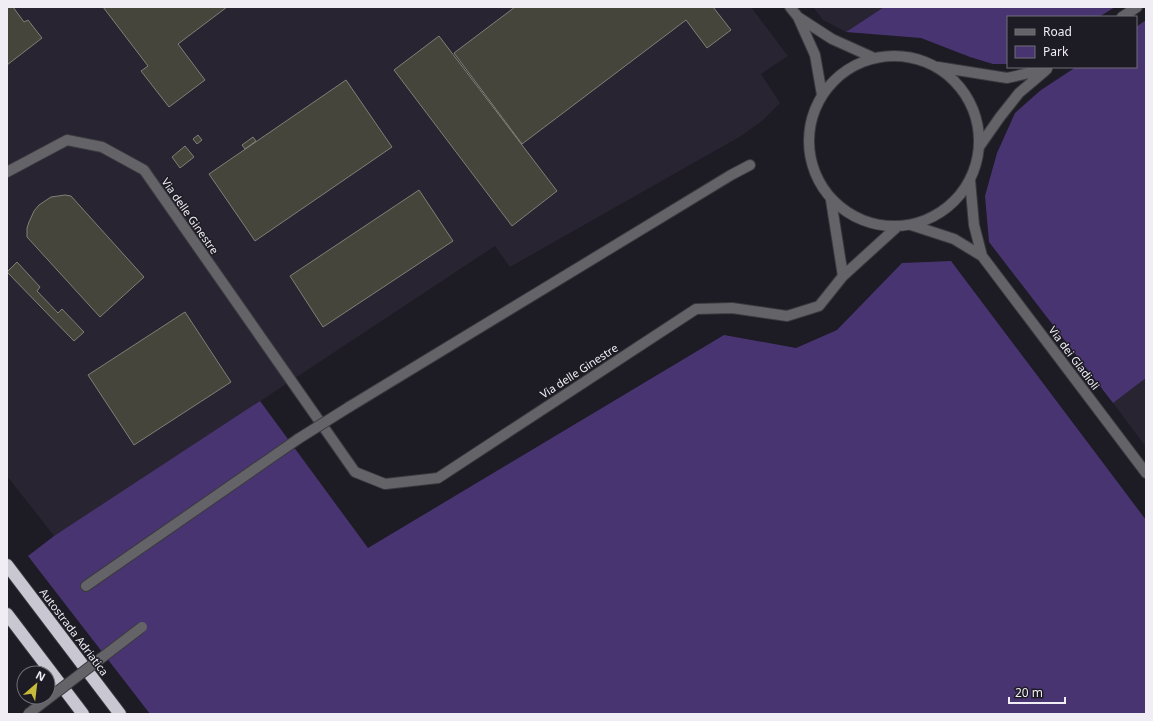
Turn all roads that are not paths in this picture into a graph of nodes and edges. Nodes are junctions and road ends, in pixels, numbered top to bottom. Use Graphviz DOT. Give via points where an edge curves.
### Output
graph roads {
  1 [pos="790,7"];
  2 [pos="1137,7"];
  3 [pos="1124,16"];
  4 [pos="798,17"];
  5 [pos="872,57"];
  6 [pos="938,67"];
  7 [pos="1048,68"];
  8 [pos="822,95"];
  9 [pos="979,148"];
  10 [pos="750,165"];
  11 [pos="7,172"];
  12 [pos="970,178"];
  13 [pos="831,200"];
  14 [pos="911,225"];
  15 [pos="898,226"];
  16 [pos="982,256"];
  17 [pos="843,276"];
  18 [pos="1146,473"];
  19 [pos="7,565"];
  20 [pos="86,586"];
  21 [pos="7,614"];
  22 [pos="142,627"];
  23 [pos="28,714"];
  24 [pos="83,714"];
  25 [pos="120,714"];
  1 -- 4 [label="street, Via dei Gladioli"];
  2 -- 3 [label="street"];
  4 -- 5 [label="street, Via dei Gladioli" via="832,39"];
  4 -- 8 [label="street, Via dei Gladioli" via="815,55"];
  5 -- 6 [label="street, Via dei Gladioli" via="894,55 924,60"];
  5 -- 8 [label="street, Via dei Gladioli" via="845,70 833,80"];
  6 -- 7 [label="street" via="1007,78"];
  6 -- 9 [label="street, Via dei Gladioli" via="961,87 972,106 980,135"];
  7 -- 9 [label="street" via="1019,93"];
  8 -- 13 [label="street, Via dei Gladioli" via="816,104 808,133 809,159 821,187"];
  9 -- 12 [label="street, Via dei Gladioli" via="978,160"];
  10 -- 20 [label="street, bridge" via="298,439"];
  11 -- 17 [label="street, Via delle Ginestre" via="67,140 102,147 144,170 355,472 385,484 438,478 696,309 732,308 787,316 819,306"];
  12 -- 14 [label="street, Via dei Gladioli" via="957,199 933,217"];
  12 -- 16 [label="street, Via dei Gladioli" via="974,225"];
  13 -- 15 [label="street, Via dei Gladioli" via="856,218 881,226"];
  13 -- 17 [label="street"];
  14 -- 15 [label="street, Via dei Gladioli"];
  14 -- 16 [label="street, Via dei Gladioli" via="954,239"];
  15 -- 17 [label="street, Via delle Ginestre"];
  16 -- 18 [label="street, Via dei Gladioli"];
  19 -- 25 [label="highway, Autostrada Adriatica"];
  21 -- 24 [label="highway"];
  22 -- 23 [label="street, bridge"];
}
